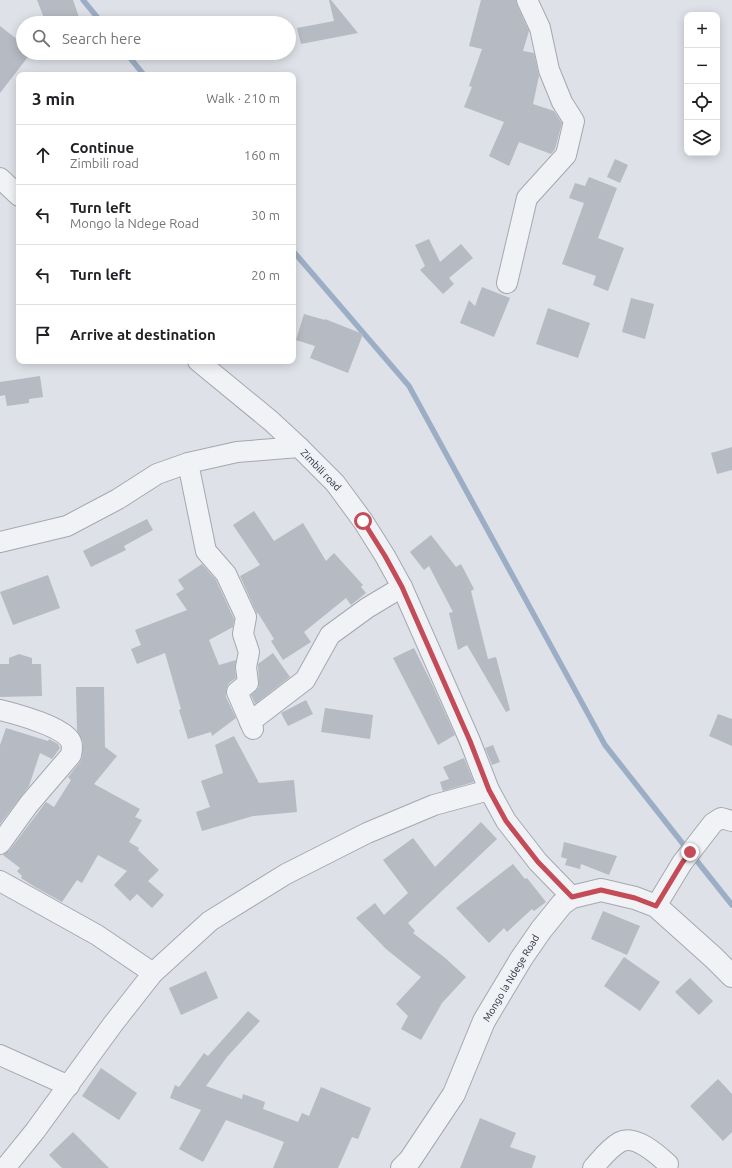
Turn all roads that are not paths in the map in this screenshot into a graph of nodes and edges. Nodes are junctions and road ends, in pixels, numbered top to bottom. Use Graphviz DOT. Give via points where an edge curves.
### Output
graph roads {
  1 [pos="527,0"];
  2 [pos="0,178"];
  3 [pos="16,193"];
  4 [pos="507,283"];
  5 [pos="202,364"];
  6 [pos="299,447"];
  7 [pos="188,463"];
  8 [pos="0,542"];
  9 [pos="402,587"];
  10 [pos="0,710"];
  11 [pos="489,790"];
  12 [pos="732,821"];
  13 [pos="0,844"];
  14 [pos="0,881"];
  15 [pos="572,897"];
  16 [pos="656,906"];
  17 [pos="153,973"];
  18 [pos="732,976"];
  19 [pos="0,1055"];
  20 [pos="69,1086"];
  21 [pos="668,1164"];
  22 [pos="6,1168"];
  23 [pos="402,1168"];
  24 [pos="593,1168"];
  1 -- 4 [label="street" via="540,28 549,70 562,102 574,121 566,155 527,198"];
  2 -- 3 [label="street"];
  5 -- 6 [label="street, Zimbili road"];
  6 -- 7 [label="street" via="237,452"];
  6 -- 9 [label="street, Zimbili road" via="335,483 367,527"];
  7 -- 8 [label="street" via="157,474 118,499 67,526"];
  7 -- 9 [label="street" via="206,551 226,574 246,617 243,634 249,652 246,667 248,683 236,692 252,726 305,680 330,635"];
  9 -- 11 [label="street, Zimbili road"];
  10 -- 13 [label="street" via="36,720 58,731 70,740 72,747 71,755 29,804"];
  11 -- 15 [label="street, Zimbili road" via="510,827 538,862"];
  11 -- 17 [label="street" via="434,805 367,832 286,874 210,921"];
  12 -- 16 [label="street" via="721,818 713,823 682,863"];
  14 -- 17 [label="street" via="97,935"];
  15 -- 16 [label="street, Mongo la Ndege Road" via="601,890"];
  15 -- 23 [label="street, Mongo la Ndege Road" via="562,904 521,959 484,1021 454,1094"];
  16 -- 18 [label="street, Mongo la Ndege Road"];
  17 -- 20 [label="street"];
  19 -- 20 [label="street"];
  20 -- 22 [label="street"];
  21 -- 24 [label="street" via="648,1147 632,1141 621,1141"];
}
